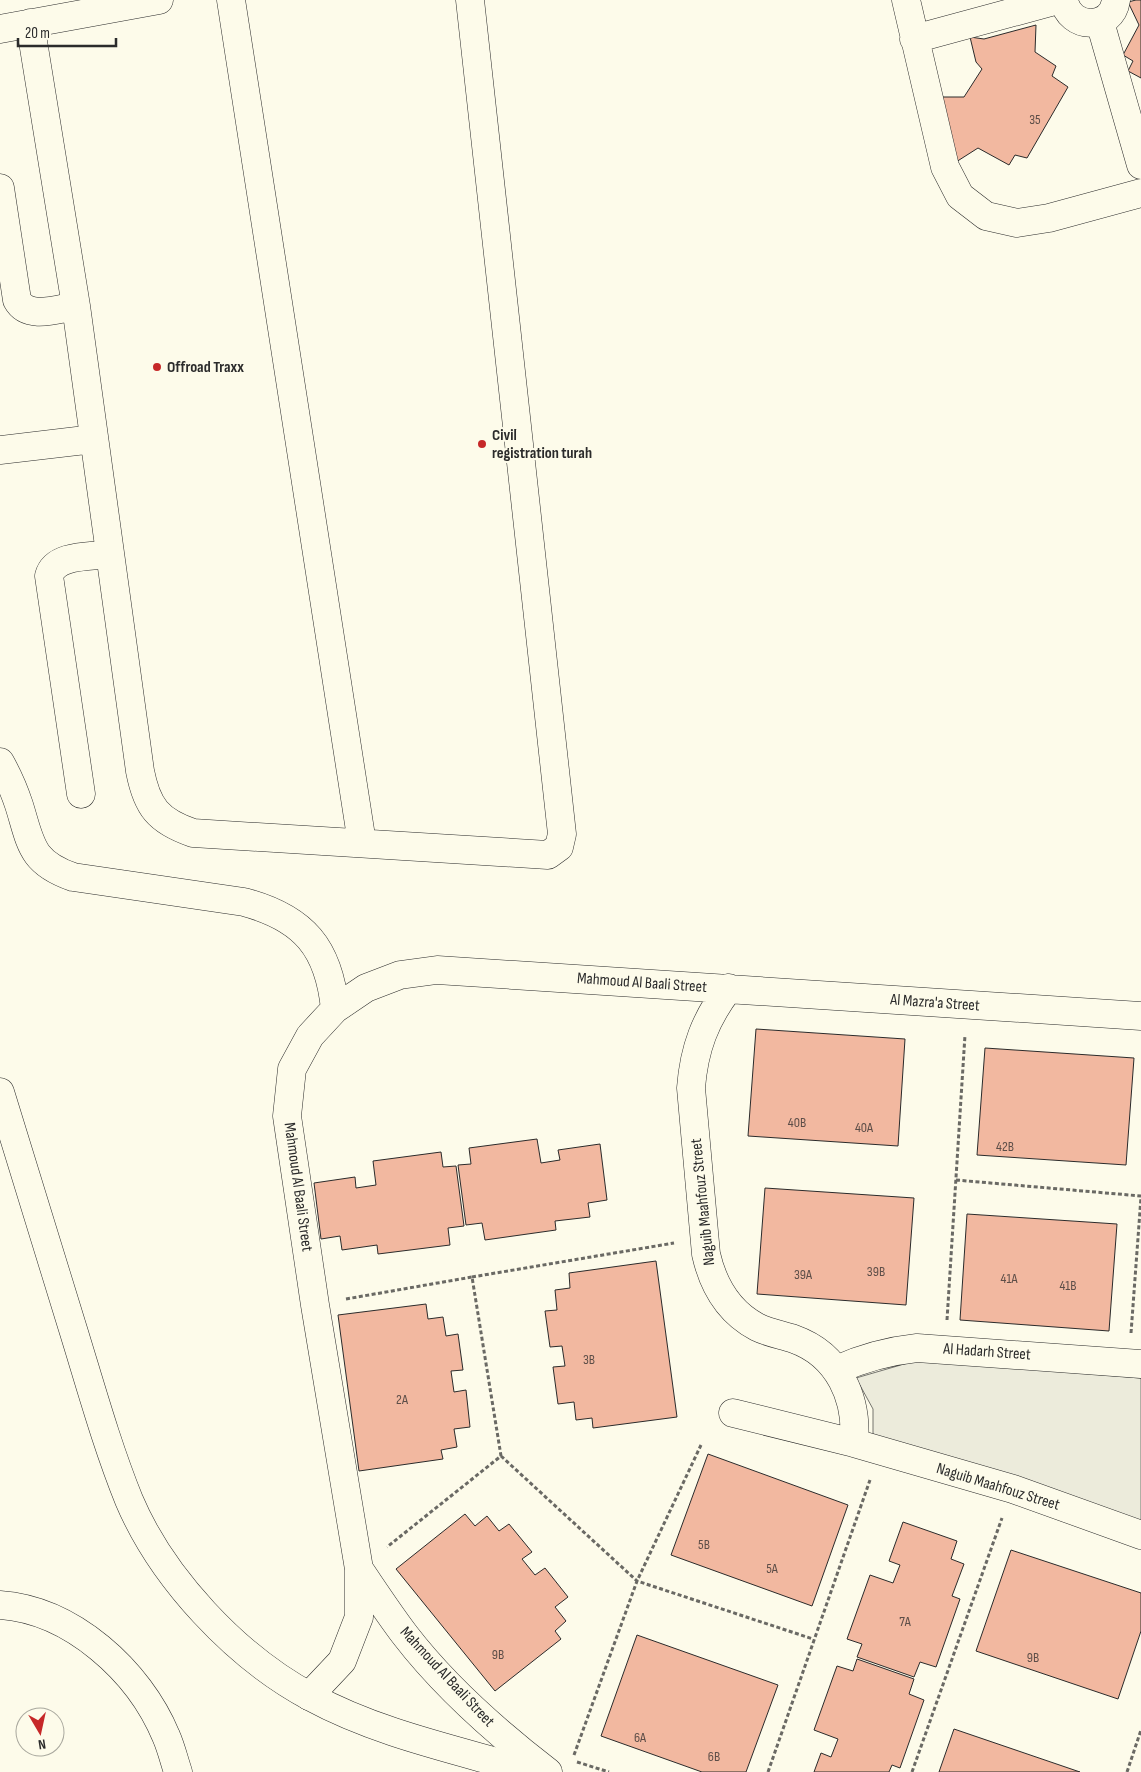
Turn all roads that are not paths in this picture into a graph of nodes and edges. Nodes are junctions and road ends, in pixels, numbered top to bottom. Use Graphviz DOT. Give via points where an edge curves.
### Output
graph roads {
  1 [pos="159,0"];
  2 [pos="230,0"];
  3 [pos="470,0"];
  4 [pos="906,0"];
  5 [pos="1058,0"];
  6 [pos="1064,0"];
  7 [pos="1116,0"];
  8 [pos="1100,22"];
  9 [pos="30,23"];
  10 [pos="0,29"];
  11 [pos="914,38"];
  12 [pos="1141,165"];
  13 [pos="0,188"];
  14 [pos="1141,193"];
  15 [pos="76,306"];
  16 [pos="94,439"];
  17 [pos="0,450"];
  18 [pos="110,554"];
  19 [pos="0,762"];
  20 [pos="81,794"];
  21 [pos="362,843"];
  22 [pos="729,988"];
  23 [pos="335,1009"];
  24 [pos="1141,1016"];
  25 [pos="0,1092"];
  26 [pos="1135,1364"];
  27 [pos="836,1370"];
  28 [pos="734,1412"];
  29 [pos="854,1443"];
  30 [pos="1141,1535"];
  31 [pos="359,1569"];
  32 [pos="0,1605"];
  33 [pos="309,1696"];
  34 [pos="560,1766"];
  35 [pos="178,1772"];
  36 [pos="532,1772"];
  1 -- 9 [label="main road"];
  2 -- 21 [label="main road"];
  3 -- 21 [label="main road" via="562,834 559,847 548,855"];
  4 -- 11 [label="main road"];
  5 -- 11 [label="main road"];
  6 -- 8 [label="main road" via="1069,14 1076,19 1092,24"];
  7 -- 8 [label="main road" via="1113,11"];
  8 -- 12 [label="main road"];
  9 -- 10 [label="main road"];
  9 -- 15 [label="main road"];
  11 -- 14 [label="main road" via="945,167 960,196 986,216 1017,224"];
  13 -- 15 [label="main road" via="20,305 35,312"];
  15 -- 16 [label="main road"];
  16 -- 17 [label="main road"];
  16 -- 18 [label="main road"];
  18 -- 20 [label="main road" via="58,562 49,576"];
  18 -- 21 [label="main road" via="144,793 155,812 172,826 193,833"];
  19 -- 23 [label="main road" via="14,790 28,839 47,865 73,878 244,902 269,909 292,921 320,952 332,983"];
  22 -- 23 [label="main road, Mahmoud Al Baali Street" via="437,970 400,974 366,988"];
  22 -- 24 [label="main road, Al Mazra'a Street"];
  22 -- 27 [label="main road, Naguib Maahfouz Street" via="707,1021 693,1063 691,1088 710,1271 725,1300 740,1315 758,1327 810,1347"];
  23 -- 31 [label="main road, Mahmoud Al Baali Street" via="310,1036 292,1069 287,1116"];
  25 -- 33 [label="main road" via="107,1438 130,1502 163,1560 204,1613 254,1659"];
  26 -- 27 [label="main road, Al Hadarh Street" via="917,1348 890,1351"];
  27 -- 29 [label="main road, Naguib Maahfouz Street" via="853,1404 856,1423"];
  28 -- 29 [label="main road, Naguib Maahfouz Street"];
  29 -- 30 [label="main road, Naguib Maahfouz Street" via="1013,1489"];
  31 -- 33 [label="main road, Mahmoud Al Baali Street" via="359,1617 342,1661"];
  31 -- 34 [label="main road, Mahmoud Al Baali Street" via="405,1636 453,1688 503,1737"];
  32 -- 35 [label="main road" via="16,1606 64,1624 108,1654 140,1690 166,1735"];
  33 -- 36 [label="main road" via="365,1723"];
}
